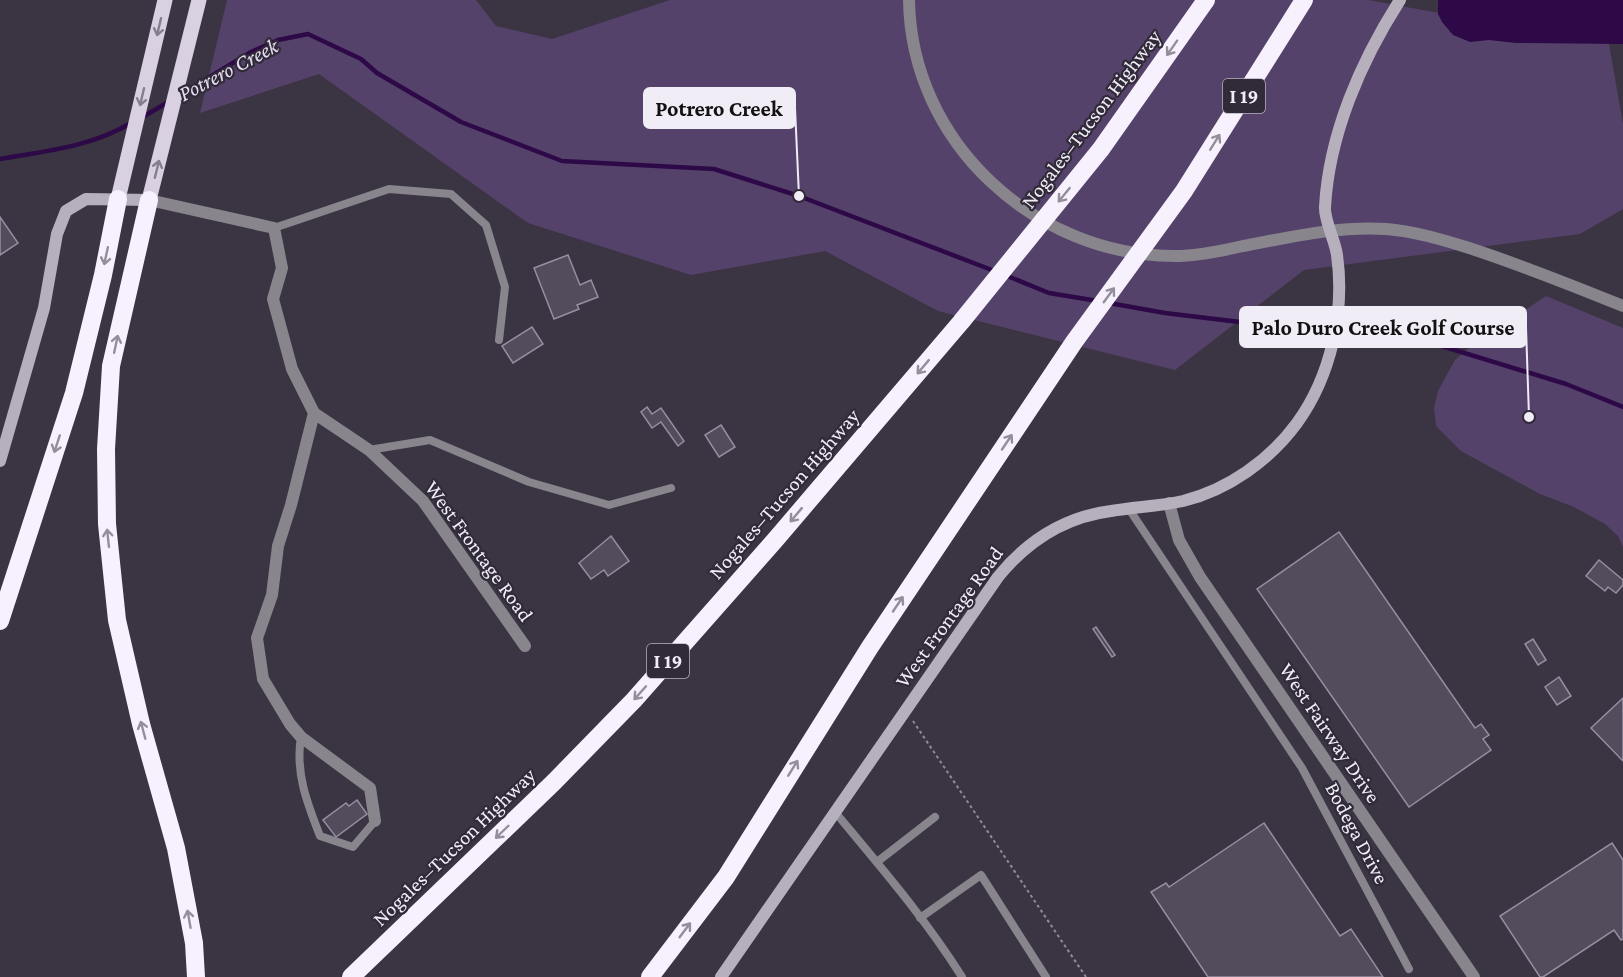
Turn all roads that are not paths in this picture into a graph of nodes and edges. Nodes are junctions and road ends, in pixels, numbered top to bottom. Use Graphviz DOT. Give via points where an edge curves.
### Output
graph roads {
  1 [pos="165,0"];
  2 [pos="199,0"];
  3 [pos="909,0"];
  4 [pos="1206,0"];
  5 [pos="1304,0"];
  6 [pos="1400,0"];
  7 [pos="118,198"];
  8 [pos="149,200"];
  9 [pos="274,228"];
  10 [pos="1331,230"];
  11 [pos="1623,306"];
  12 [pos="499,340"];
  13 [pos="314,413"];
  14 [pos="369,450"];
  15 [pos="0,461"];
  16 [pos="671,488"];
  17 [pos="1169,503"];
  18 [pos="1129,508"];
  19 [pos="0,621"];
  20 [pos="525,646"];
  21 [pos="301,736"];
  22 [pos="836,812"];
  23 [pos="935,817"];
  24 [pos="375,821"];
  25 [pos="877,862"];
  26 [pos="920,918"];
  27 [pos="1409,969"];
  28 [pos="196,977"];
  29 [pos="351,977"];
  30 [pos="650,977"];
  31 [pos="721,977"];
  32 [pos="962,977"];
  33 [pos="1046,977"];
  34 [pos="1474,977"];
  1 -- 7 [label="main road, one-way"];
  8 -- 2 [label="main road, one-way"];
  3 -- 10 [label="street" via="920,68 935,106 962,149 989,180 1028,213 1081,238 1131,252 1177,256"];
  4 -- 29 [label="highway, Nogales–Tucson Highway / I 19, one-way" via="1101,149 961,322 776,539 634,700"];
  30 -- 5 [label="highway, I 19, one-way" via="726,877 870,646 1074,342 1184,191"];
  6 -- 10 [label="street, West Frontage Road" via="1382,27 1344,116 1331,161 1324,210"];
  7 -- 8 [label="street"];
  7 -- 15 [label="street" via="86,199 66,211 57,234 44,308"];
  7 -- 19 [label="highway, one-way" via="74,393"];
  8 -- 9 [label="street"];
  28 -- 8 [label="highway, one-way" via="194,943 176,848 117,621 107,524 111,366"];
  9 -- 12 [label="lane" via="389,189 451,194 486,225 505,287"];
  9 -- 13 [label="street, West Frontage Road" via="282,268 273,299 292,369"];
  10 -- 11 [label="street" via="1388,229 1418,234 1509,261"];
  10 -- 17 [label="street, West Frontage Road" via="1337,255 1337,312 1329,356 1309,404 1266,457 1228,483"];
  13 -- 14 [label="street, West Frontage Road"];
  13 -- 21 [label="street" via="278,546 272,595 257,638 263,679"];
  14 -- 16 [label="lane" via="430,440 529,482 609,505"];
  14 -- 20 [label="street, West Frontage Road" via="423,501"];
  17 -- 18 [label="street, West Frontage Road"];
  17 -- 34 [label="street, West Fairway Drive" via="1179,540 1200,577"];
  18 -- 22 [label="street, West Frontage Road" via="1075,519 1024,548 998,577"];
  18 -- 27 [label="lane, Bodega Drive" via="1302,768"];
  21 -- 24 [label="street" via="369,788"];
  21 -- 24 [label="lane" via="298,755 302,784 320,836 353,847"];
  22 -- 25 [label="lane"];
  22 -- 31 [label="street, West Frontage Road"];
  23 -- 25 [label="lane"];
  25 -- 26 [label="lane"];
  26 -- 32 [label="lane"];
  26 -- 33 [label="lane" via="981,875"];
}
